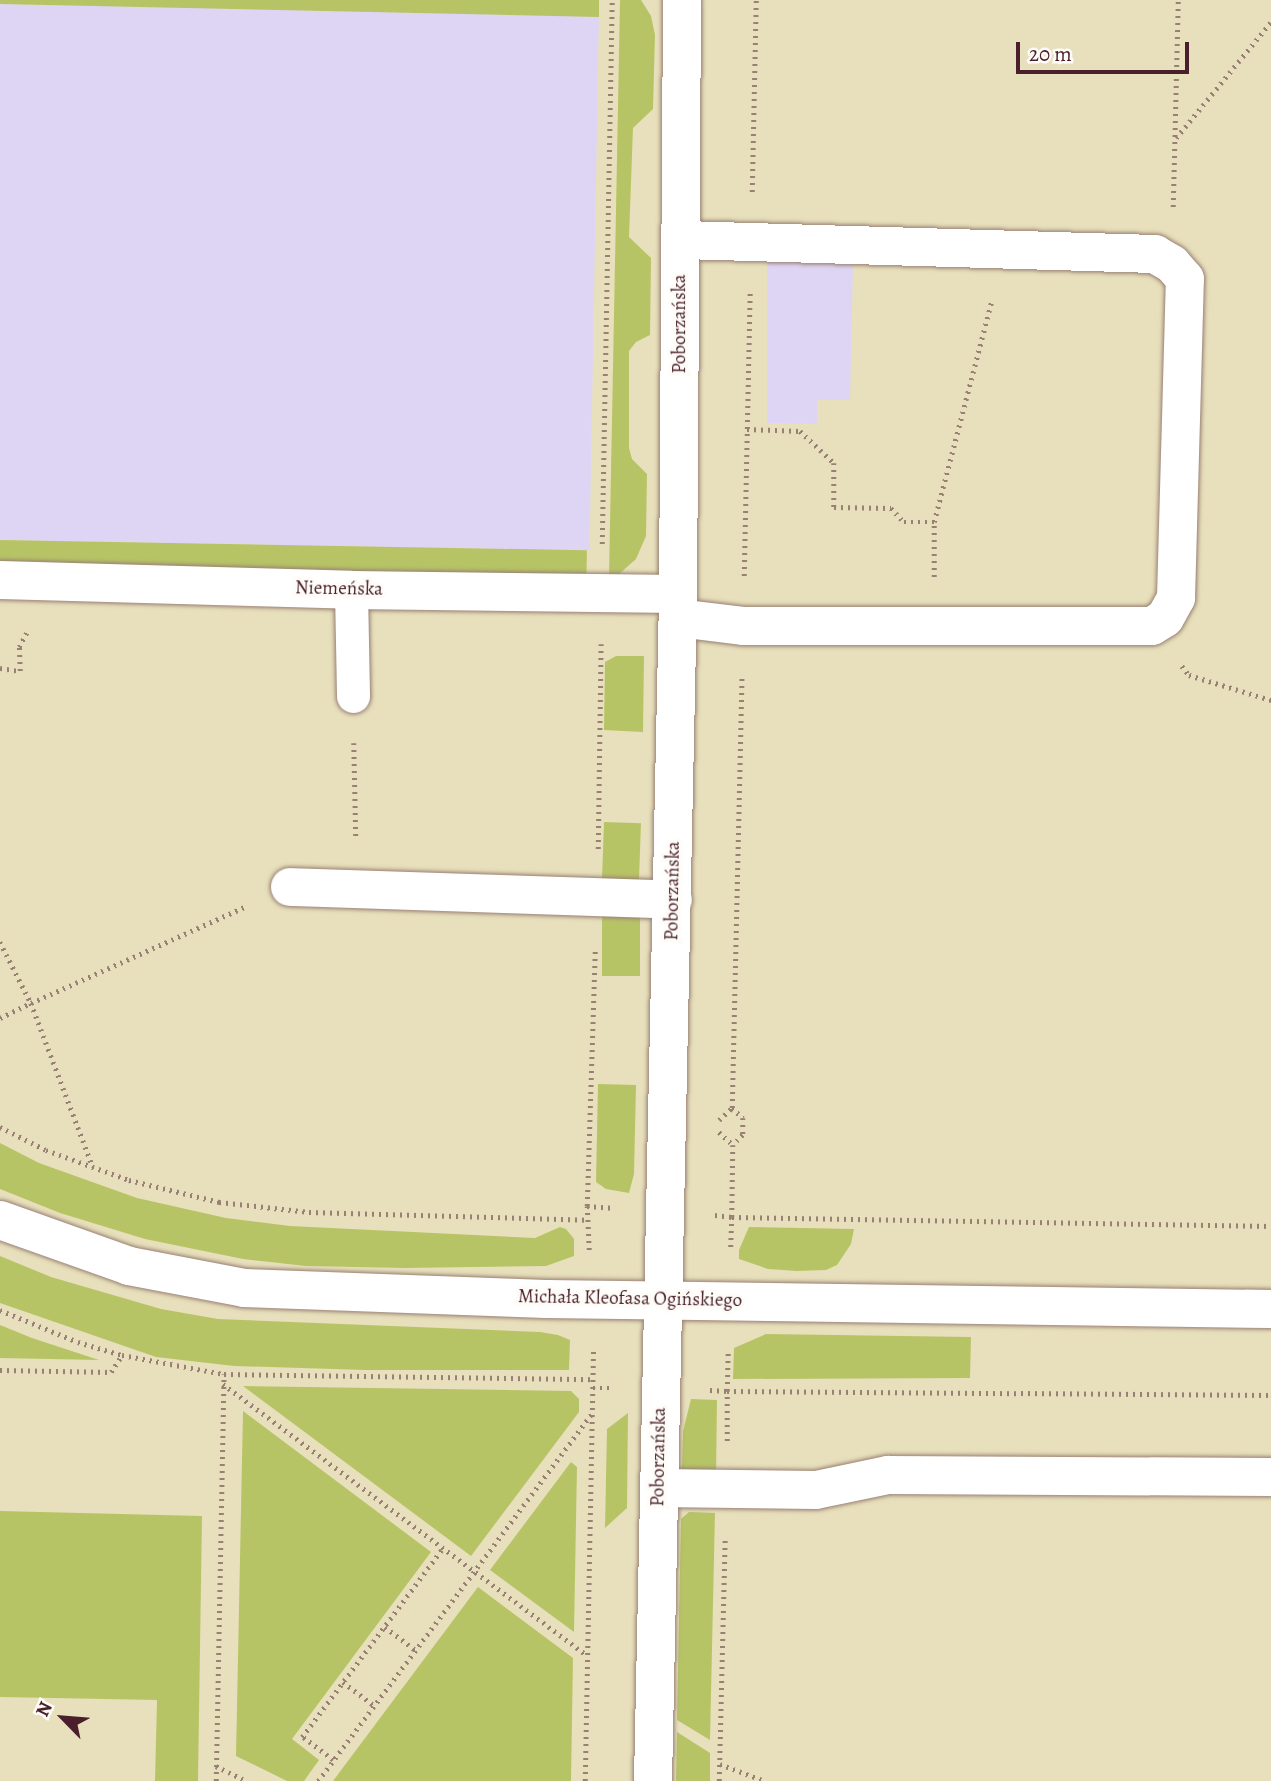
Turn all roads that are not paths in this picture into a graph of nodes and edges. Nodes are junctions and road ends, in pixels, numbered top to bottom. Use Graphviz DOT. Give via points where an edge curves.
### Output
graph roads {
  1 [pos="682,0"];
  2 [pos="680,240"];
  3 [pos="0,580"];
  4 [pos="351,590"];
  5 [pos="0,595"];
  6 [pos="678,606"];
  7 [pos="353,696"];
  8 [pos="290,887"];
  9 [pos="673,900"];
  10 [pos="0,1220"];
  11 [pos="665,1300"];
  12 [pos="1271,1309"];
  13 [pos="1271,1477"];
  14 [pos="659,1488"];
  15 [pos="653,1781"];
  1 -- 2 [label="street, Poborzańska"];
  2 -- 6 [label="street, Poborzańska"];
  2 -- 6 [label="street, Niemeńska" via="1155,254 1185,279 1176,598 1165,618 1152,626 743,626"];
  3 -- 4 [label="street, Niemeńska"];
  3 -- 5 [label="lane"];
  4 -- 6 [label="street, Niemeńska"];
  4 -- 7 [label="lane"];
  6 -- 9 [label="street, Poborzańska"];
  8 -- 9 [label="street"];
  9 -- 11 [label="street, Poborzańska"];
  10 -- 11 [label="street, Michała Kleofasa Ogińskiego" via="129,1266 244,1288"];
  11 -- 12 [label="street, Michała Kleofasa Ogińskiego"];
  11 -- 14 [label="street, Poborzańska"];
  13 -- 14 [label="street" via="888,1475 816,1490"];
  14 -- 15 [label="street, Poborzańska"];
}
